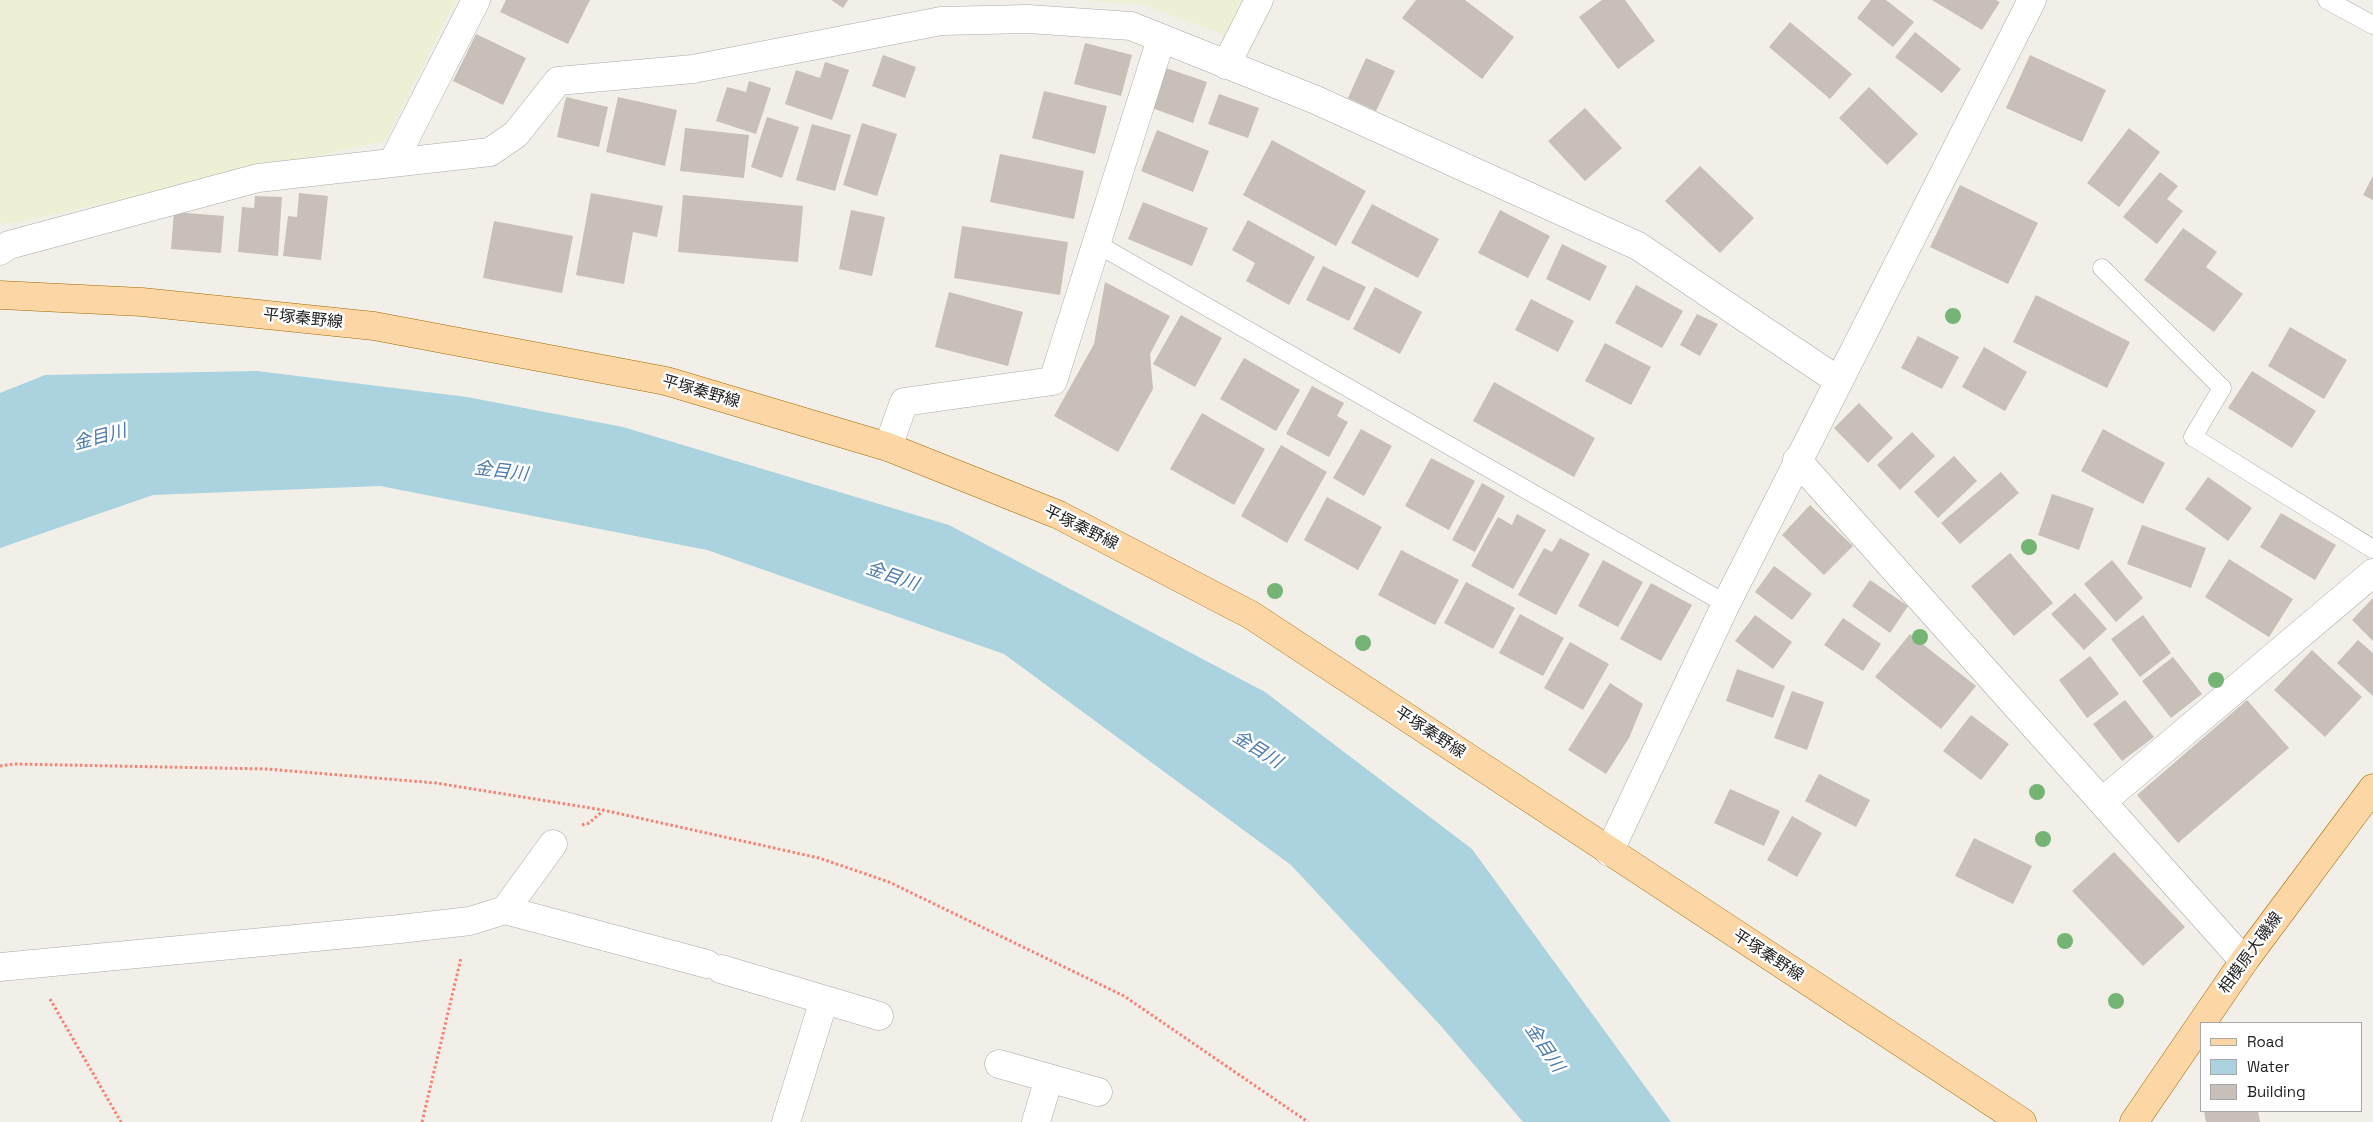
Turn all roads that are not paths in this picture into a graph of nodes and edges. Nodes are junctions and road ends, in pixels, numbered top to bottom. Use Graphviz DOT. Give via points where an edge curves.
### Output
graph roads {
  1 [pos="476,0"];
  2 [pos="1259,0"];
  3 [pos="2032,0"];
  4 [pos="2327,0"];
  5 [pos="2373,25"];
  6 [pos="1161,39"];
  7 [pos="1226,65"];
  8 [pos="393,162"];
  9 [pos="1097,244"];
  10 [pos="0,251"];
  11 [pos="2102,268"];
  12 [pos="0,295"];
  13 [pos="1839,381"];
  14 [pos="888,447"];
  15 [pos="1797,460"];
  16 [pos="2373,550"];
  17 [pos="2373,573"];
  18 [pos="1726,604"];
  19 [pos="2373,788"];
  20 [pos="2103,801"];
  21 [pos="553,844"];
  22 [pos="1609,852"];
  23 [pos="505,910"];
  24 [pos="2244,961"];
  25 [pos="0,967"];
  26 [pos="824,1000"];
  27 [pos="879,1016"];
  28 [pos="2202,1022"];
  29 [pos="2200,1025"];
  30 [pos="999,1064"];
  31 [pos="1049,1078"];
  32 [pos="1098,1092"];
  33 [pos="786,1122"];
  34 [pos="1036,1122"];
  35 [pos="2022,1122"];
  36 [pos="2134,1122"];
  1 -- 8 [label="street"];
  2 -- 7 [label="street"];
  3 -- 13 [label="street"];
  4 -- 5 [label="lane"];
  6 -- 7 [label="street"];
  6 -- 8 [label="street" via="1131,26 1028,19 941,21 692,69 558,82 516,134 490,152"];
  6 -- 9 [label="street"];
  7 -- 13 [label="street" via="1316,100 1638,246"];
  8 -- 10 [label="street" via="258,178 9,245"];
  9 -- 14 [label="street" via="1053,381 904,402"];
  9 -- 18 [label="lane"];
  11 -- 16 [label="lane" via="2222,388 2193,437"];
  12 -- 14 [label="main road, 平塚秦野線" via="142,302 374,326 666,381"];
  13 -- 15 [label="street"];
  14 -- 22 [label="main road, 平塚秦野線" via="1059,515 1251,616"];
  15 -- 18 [label="street"];
  15 -- 20 [label="street"];
  17 -- 20 [label="street"];
  18 -- 22 [label="street"];
  19 -- 24 [label="main road, 相模原大磯線"];
  20 -- 24 [label="street"];
  21 -- 23 [label="street"];
  22 -- 35 [label="main road, 平塚秦野線"];
  23 -- 25 [label="street" via="470,920"];
  23 -- 26 [label="street"];
  24 -- 28 [label="main road, 相模原大磯線"];
  26 -- 27 [label="street"];
  26 -- 33 [label="street"];
  29 -- 36 [label="main road, 相模原大磯線"];
  30 -- 31 [label="street"];
  31 -- 32 [label="street"];
  31 -- 34 [label="street"];
}
